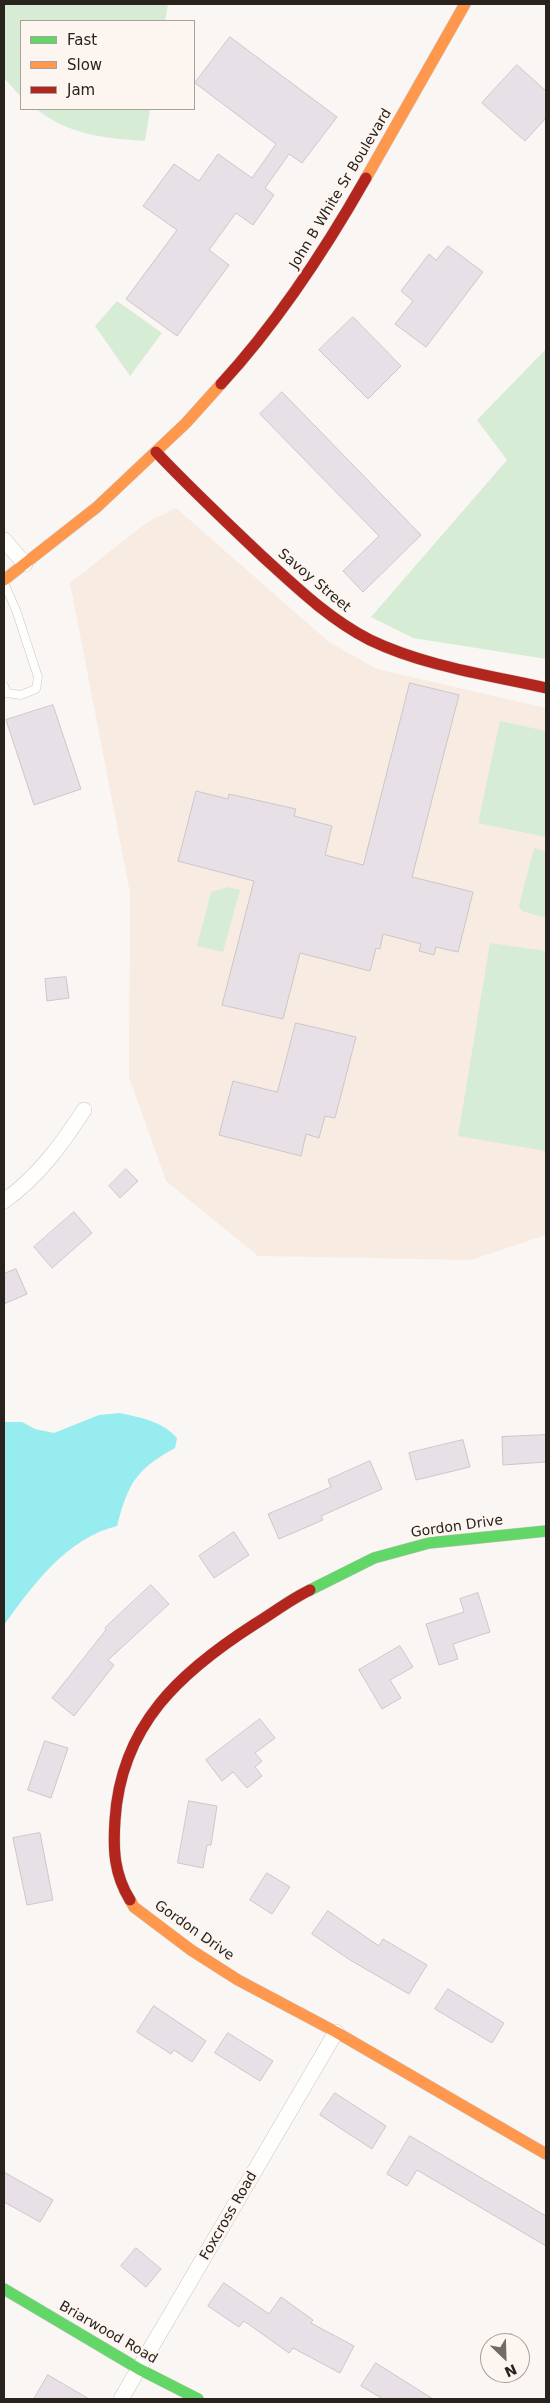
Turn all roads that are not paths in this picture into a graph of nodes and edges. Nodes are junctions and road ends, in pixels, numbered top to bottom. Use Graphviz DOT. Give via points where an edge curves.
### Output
graph roads {
  1 [pos="465,4"];
  2 [pos="156,452"];
  3 [pos="4,540"];
  4 [pos="25,564"];
  5 [pos="4,581"];
  6 [pos="4,686"];
  7 [pos="546,688"];
  8 [pos="84,1110"];
  9 [pos="4,1201"];
  10 [pos="546,1531"];
  11 [pos="336,2032"];
  12 [pos="546,2154"];
  13 [pos="4,2289"];
  14 [pos="139,2369"];
  15 [pos="121,2399"];
  16 [pos="198,2399"];
  1 -- 2 [label="street, John B White Sr Boulevard" via="339,226 305,279 228,377"];
  2 -- 4 [label="street, John B White Sr Boulevard" via="97,507"];
  2 -- 7 [label="street, Savoy Street" via="193,493 326,614 356,633 388,648 422,658"];
  3 -- 4 [label="street"];
  4 -- 5 [label="street, John B White Sr Boulevard"];
  5 -- 6 [label="lane" via="38,677 36,688 20,695 7,693"];
  8 -- 9 [label="street" via="58,1150"];
  10 -- 11 [label="street, Gordon Drive" via="429,1543 366,1562 315,1587 266,1615 190,1670 147,1718 132,1747 121,1777 113,1822 116,1868 126,1896 145,1917 191,1950 246,1984"];
  11 -- 12 [label="street, Gordon Drive"];
  11 -- 14 [label="street, Foxcross Road"];
  13 -- 14 [label="street, Briarwood Road"];
  14 -- 15 [label="street, Foxcross Road"];
  14 -- 16 [label="street, Briarwood Road"];
}
